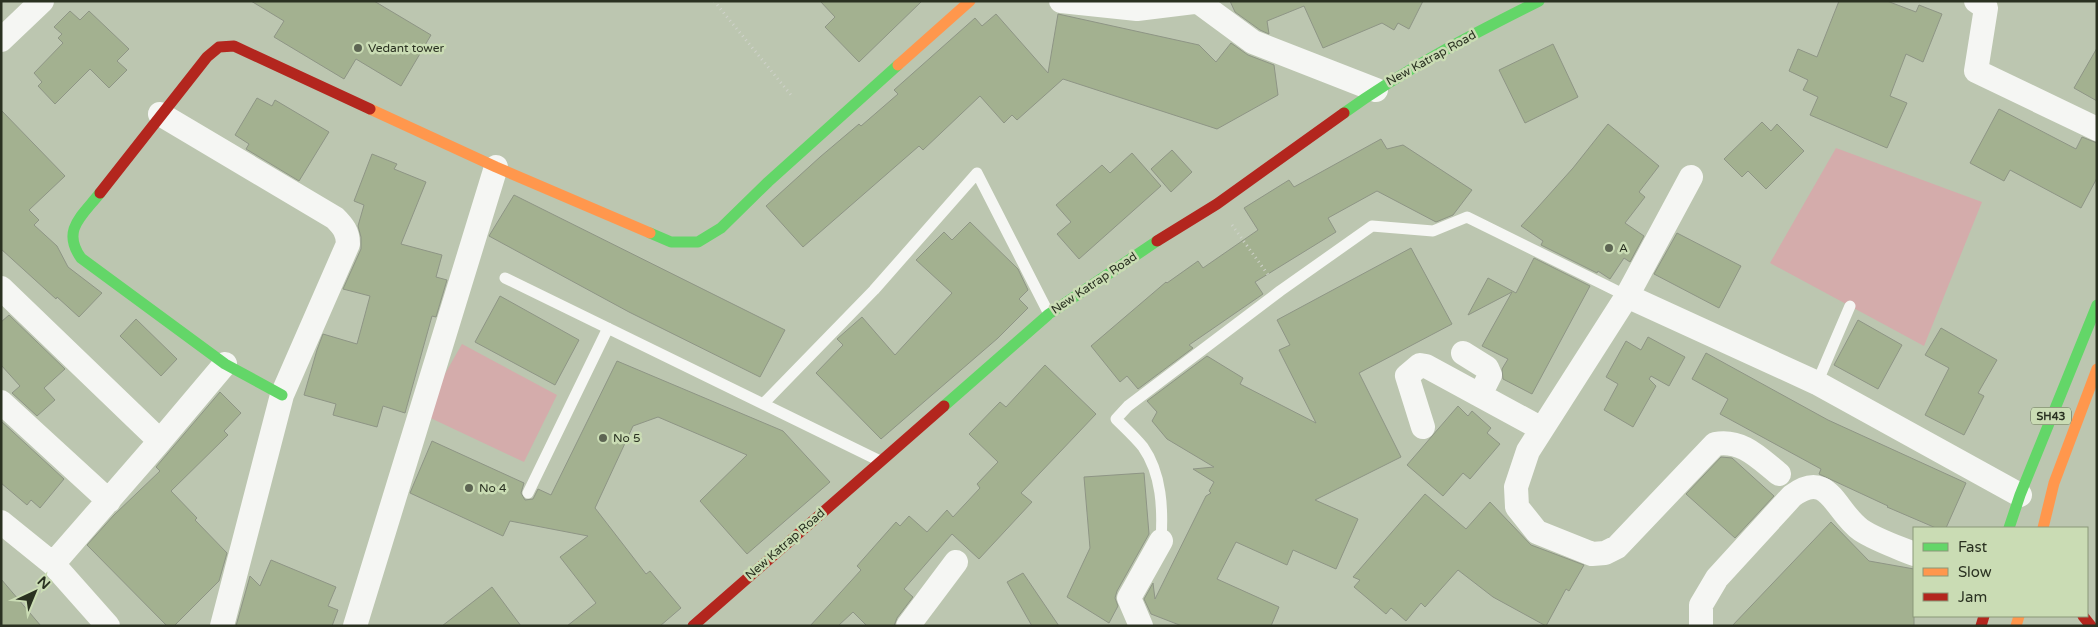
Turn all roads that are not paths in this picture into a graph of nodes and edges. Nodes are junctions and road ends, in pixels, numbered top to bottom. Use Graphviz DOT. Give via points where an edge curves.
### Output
graph roads {
  1 [pos="42,1"];
  2 [pos="970,1"];
  3 [pos="1062,1"];
  4 [pos="1539,1"];
  5 [pos="1976,1"];
  6 [pos="1201,2"];
  7 [pos="1,40"];
  8 [pos="1376,90"];
  9 [pos="160,114"];
  10 [pos="2097,129"];
  11 [pos="496,167"];
  12 [pos="1691,177"];
  13 [pos="505,278"];
  14 [pos="1,288"];
  15 [pos="1627,296"];
  16 [pos="2097,305"];
  17 [pos="1850,306"];
  18 [pos="1049,314"];
  19 [pos="608,328"];
  20 [pos="1463,353"];
  21 [pos="225,364"];
  22 [pos="2097,370"];
  23 [pos="1817,384"];
  24 [pos="282,395"];
  25 [pos="1480,395"];
  26 [pos="1,402"];
  27 [pos="764,404"];
  28 [pos="1423,427"];
  29 [pos="1542,429"];
  30 [pos="160,441"];
  31 [pos="880,461"];
  32 [pos="1779,474"];
  33 [pos="528,493"];
  34 [pos="109,500"];
  35 [pos="2028,514"];
  36 [pos="1,522"];
  37 [pos="2010,527"];
  38 [pos="2043,527"];
  39 [pos="1161,541"];
  40 [pos="1913,554"];
  41 [pos="956,562"];
  42 [pos="53,564"];
  43 [pos="108,626"];
  44 [pos="222,626"];
  45 [pos="355,626"];
  46 [pos="693,626"];
  47 [pos="908,626"];
  48 [pos="1142,626"];
  49 [pos="1701,626"];
  1 -- 7 [label="street"];
  2 -- 11 [label="street" via="721,228 698,242 672,242"];
  3 -- 6 [label="street" via="1138,9"];
  4 -- 8 [label="street, New Katrap Road" via="1447,47"];
  5 -- 10 [label="street" via="1986,8 1976,70"];
  6 -- 8 [label="street" via="1253,42"];
  8 -- 18 [label="street, New Katrap Road" via="1217,204 1135,254"];
  9 -- 11 [label="street" via="207,56 218,47 234,46"];
  9 -- 21 [label="street" via="74,226 72,245 81,258"];
  9 -- 24 [label="street" via="344,227 348,244"];
  11 -- 45 [label="street"];
  12 -- 15 [label="street"];
  13 -- 19 [label="lane"];
  14 -- 30 [label="street"];
  15 -- 23 [label="street"];
  15 -- 29 [label="street"];
  15 -- 39 [label="lane" via="1468,217 1433,231 1372,226 1280,291 1128,406 1116,419 1143,448 1156,476 1163,507"];
  16 -- 35 [label="street, SH43"];
  17 -- 23 [label="lane"];
  18 -- 27 [label="lane" via="977,173 874,290"];
  18 -- 31 [label="street, New Katrap Road"];
  19 -- 27 [label="lane"];
  19 -- 33 [label="lane"];
  20 -- 25 [label="street" via="1487,368 1490,375"];
  21 -- 24 [label="street"];
  21 -- 30 [label="street"];
  22 -- 38 [label="street, SH43" via="2054,483"];
  23 -- 35 [label="street"];
  24 -- 44 [label="street"];
  25 -- 28 [label="street" via="1420,365 1407,376"];
  25 -- 29 [label="street"];
  26 -- 34 [label="street"];
  27 -- 31 [label="lane"];
  29 -- 32 [label="street" via="1528,451 1516,487 1517,506 1537,532 1592,554 1605,553 1617,547 1715,444 1742,445"];
  30 -- 34 [label="street"];
  31 -- 46 [label="street, New Katrap Road"];
  34 -- 42 [label="street"];
  35 -- 37 [label="street, SH43"];
  36 -- 42 [label="street"];
  39 -- 48 [label="street" via="1129,598"];
  40 -- 49 [label="street" via="1860,530 1828,492 1814,486 1802,488 1717,578 1701,605"];
  41 -- 47 [label="street"];
  42 -- 43 [label="street"];
}
